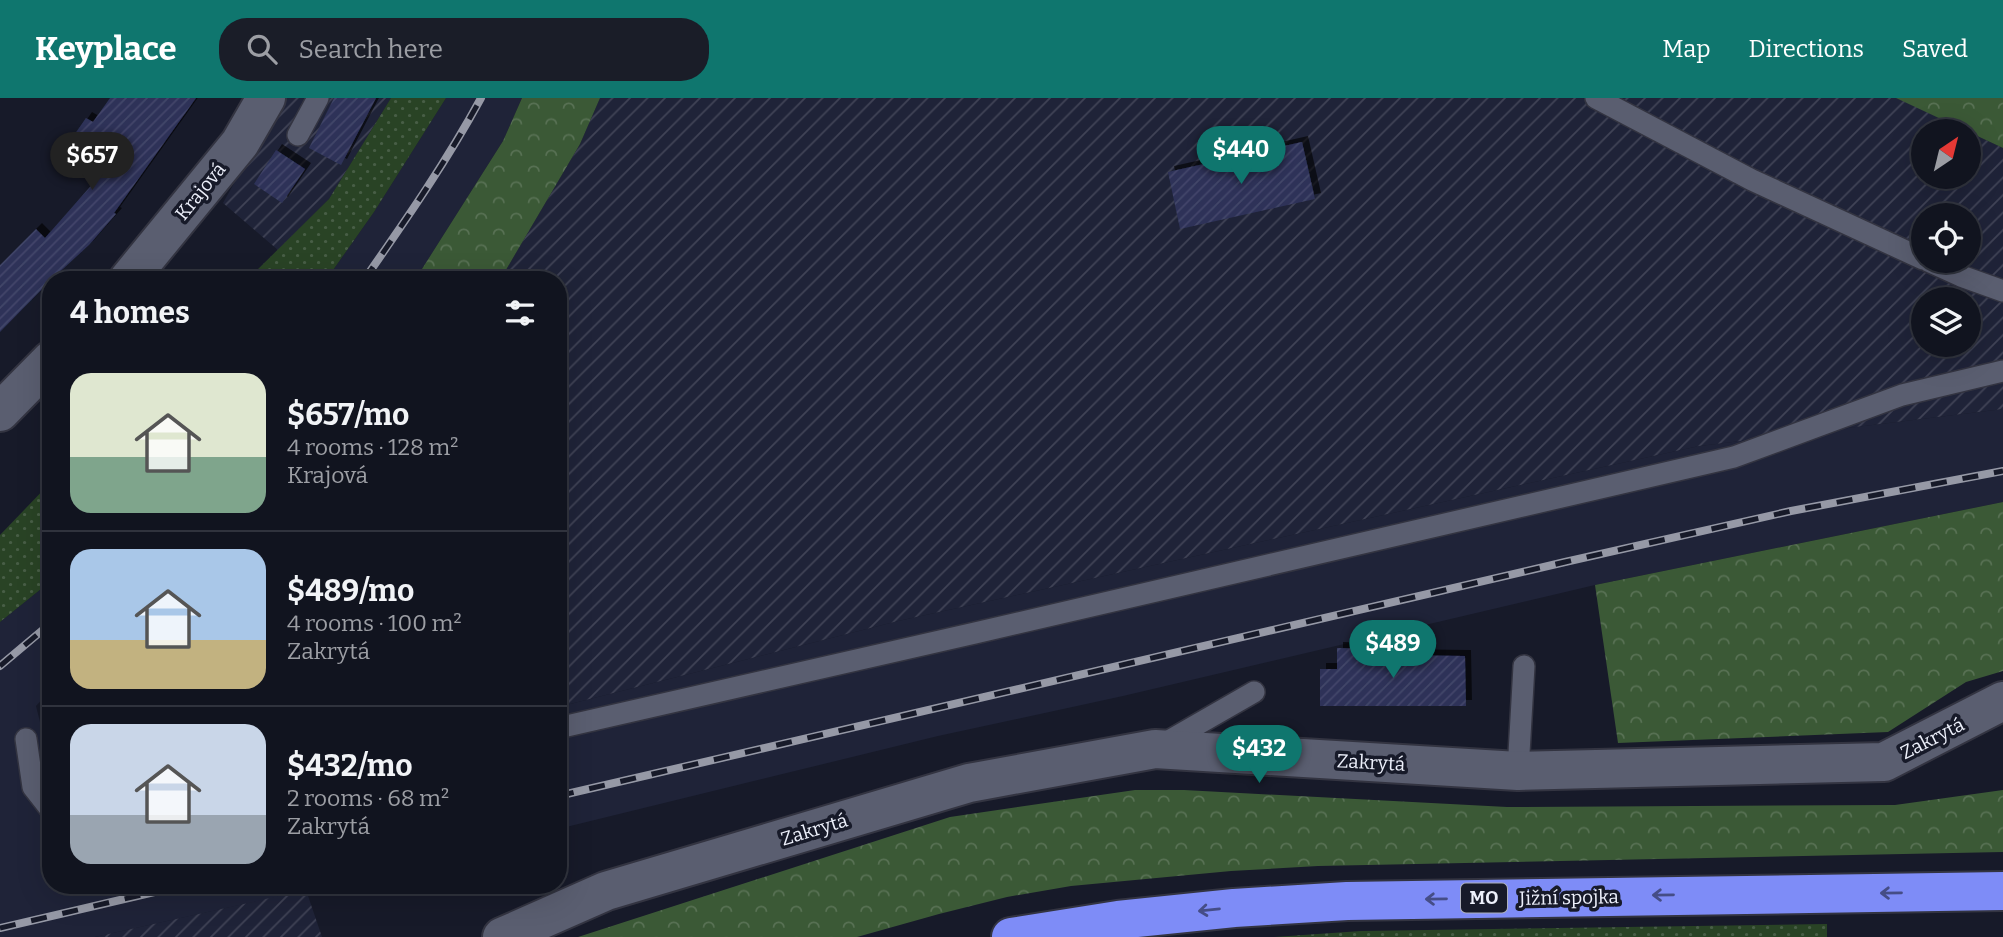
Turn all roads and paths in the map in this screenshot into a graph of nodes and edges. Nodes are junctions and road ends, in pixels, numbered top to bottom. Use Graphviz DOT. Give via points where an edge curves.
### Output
graph roads {
  1 [pos="266,98"];
  2 [pos="317,98"];
  3 [pos="1596,98"];
  4 [pos="298,135"];
  5 [pos="1911,254"];
  6 [pos="135,271"];
  7 [pos="1954,273"];
  8 [pos="2003,291"];
  9 [pos="42,369"];
  10 [pos="2003,372"];
  11 [pos="0,412"];
  12 [pos="1524,666"];
  13 [pos="1254,692"];
  14 [pos="2003,701"];
  15 [pos="567,726"];
  16 [pos="26,739"];
  17 [pos="1155,749"];
  18 [pos="1518,771"];
  19 [pos="42,798"];
  20 [pos="2003,891"];
  21 [pos="502,937"];
  22 [pos="1011,937"];
  1 -- 6 [label="street, Krajová" via="240,143"];
  2 -- 4 [label="lane"];
  3 -- 5 [label="lane" via="1752,180"];
  7 -- 8 [label="lane"];
  9 -- 11 [label="street"];
  10 -- 15 [label="lane" via="1902,395 1734,457"];
  12 -- 18 [label="lane"];
  13 -- 17 [label="lane"];
  14 -- 18 [label="street, Zakrytá" via="1884,762"];
  16 -- 19 [label="lane" via="33,787"];
  17 -- 18 [label="street, Zakrytá"];
  17 -- 21 [label="street, Zakrytá" via="969,783 606,891"];
  20 -- 22 [label="highway, Jižní spojka / MO, one-way" via="1347,901 1131,918"];
}
